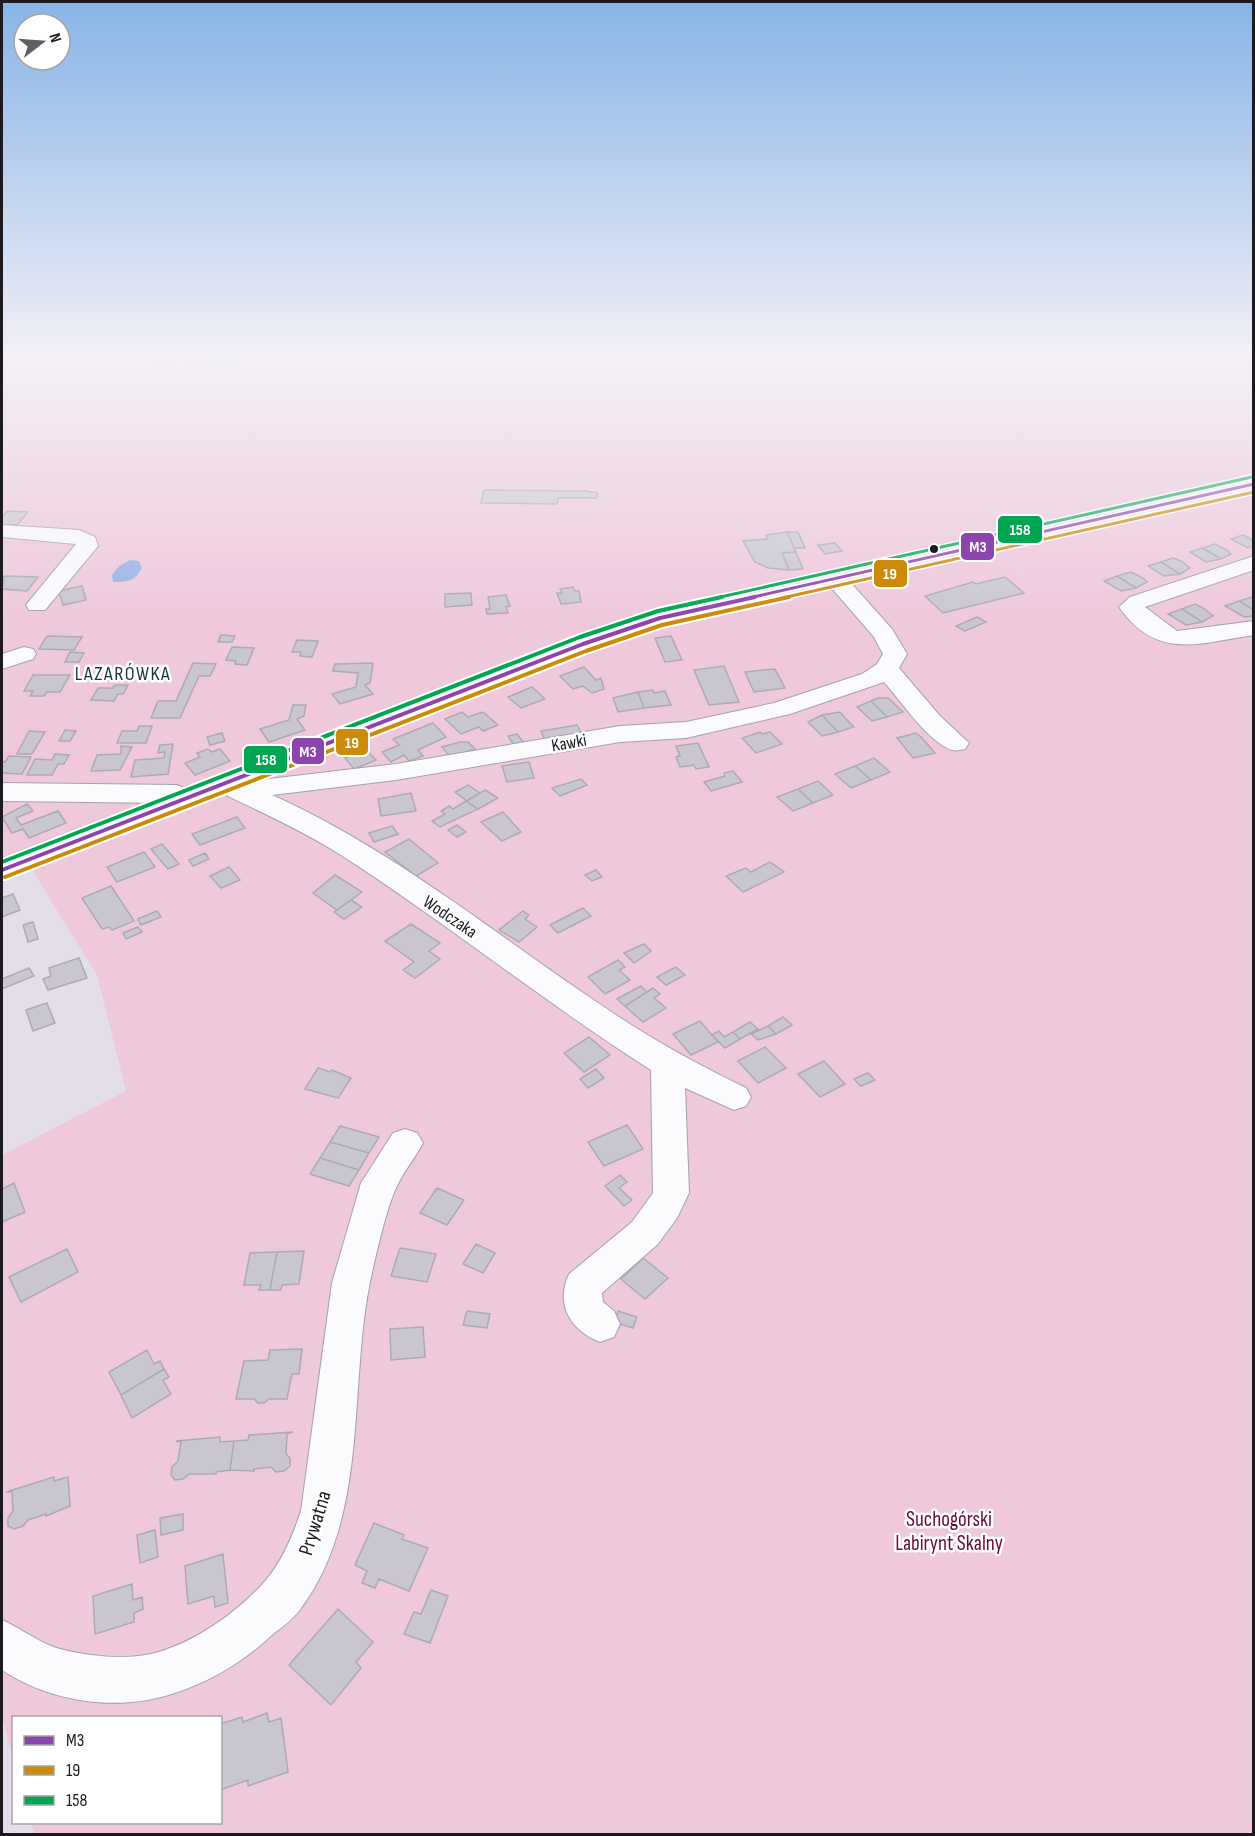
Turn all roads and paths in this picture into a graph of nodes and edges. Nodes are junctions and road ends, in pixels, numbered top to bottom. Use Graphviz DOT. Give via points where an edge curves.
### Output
graph roads {
  1 [pos="1254,484"];
  2 [pos="2,531"];
  3 [pos="1254,562"];
  4 [pos="834,578"];
  5 [pos="37,605"];
  6 [pos="1254,628"];
  7 [pos="886,669"];
  8 [pos="956,743"];
  9 [pos="234,787"];
  10 [pos="2,792"];
  11 [pos="185,799"];
  12 [pos="2,870"];
  13 [pos="668,1064"];
  14 [pos="734,1097"];
  15 [pos="405,1143"];
  16 [pos="600,1324"];
  17 [pos="2,1643"];
  1 -- 4 [label="highway"];
  2 -- 5 [label="street" via="79,536 87,542"];
  3 -- 6 [label="street" via="1138,602 1131,608 1174,639"];
  4 -- 7 [label="street" via="884,634 896,654"];
  4 -- 9 [label="highway" via="682,612 612,633"];
  7 -- 8 [label="street" via="931,721"];
  7 -- 9 [label="street, Kawki" via="871,679 781,710 686,730 620,734 396,772"];
  9 -- 11 [label="highway"];
  9 -- 13 [label="street, Wodczaka" via="341,842"];
  10 -- 11 [label="street" via="177,794"];
  11 -- 12 [label="highway"];
  13 -- 14 [label="street, Wodczaka"];
  13 -- 16 [label="street" via="671,1193 665,1211 651,1228 583,1286 584,1310"];
  15 -- 17 [label="street, Prywatna" via="379,1183 351,1283 322,1511 308,1557 282,1596 216,1650 192,1664 149,1678 111,1680 63,1672 30,1661"];
}
